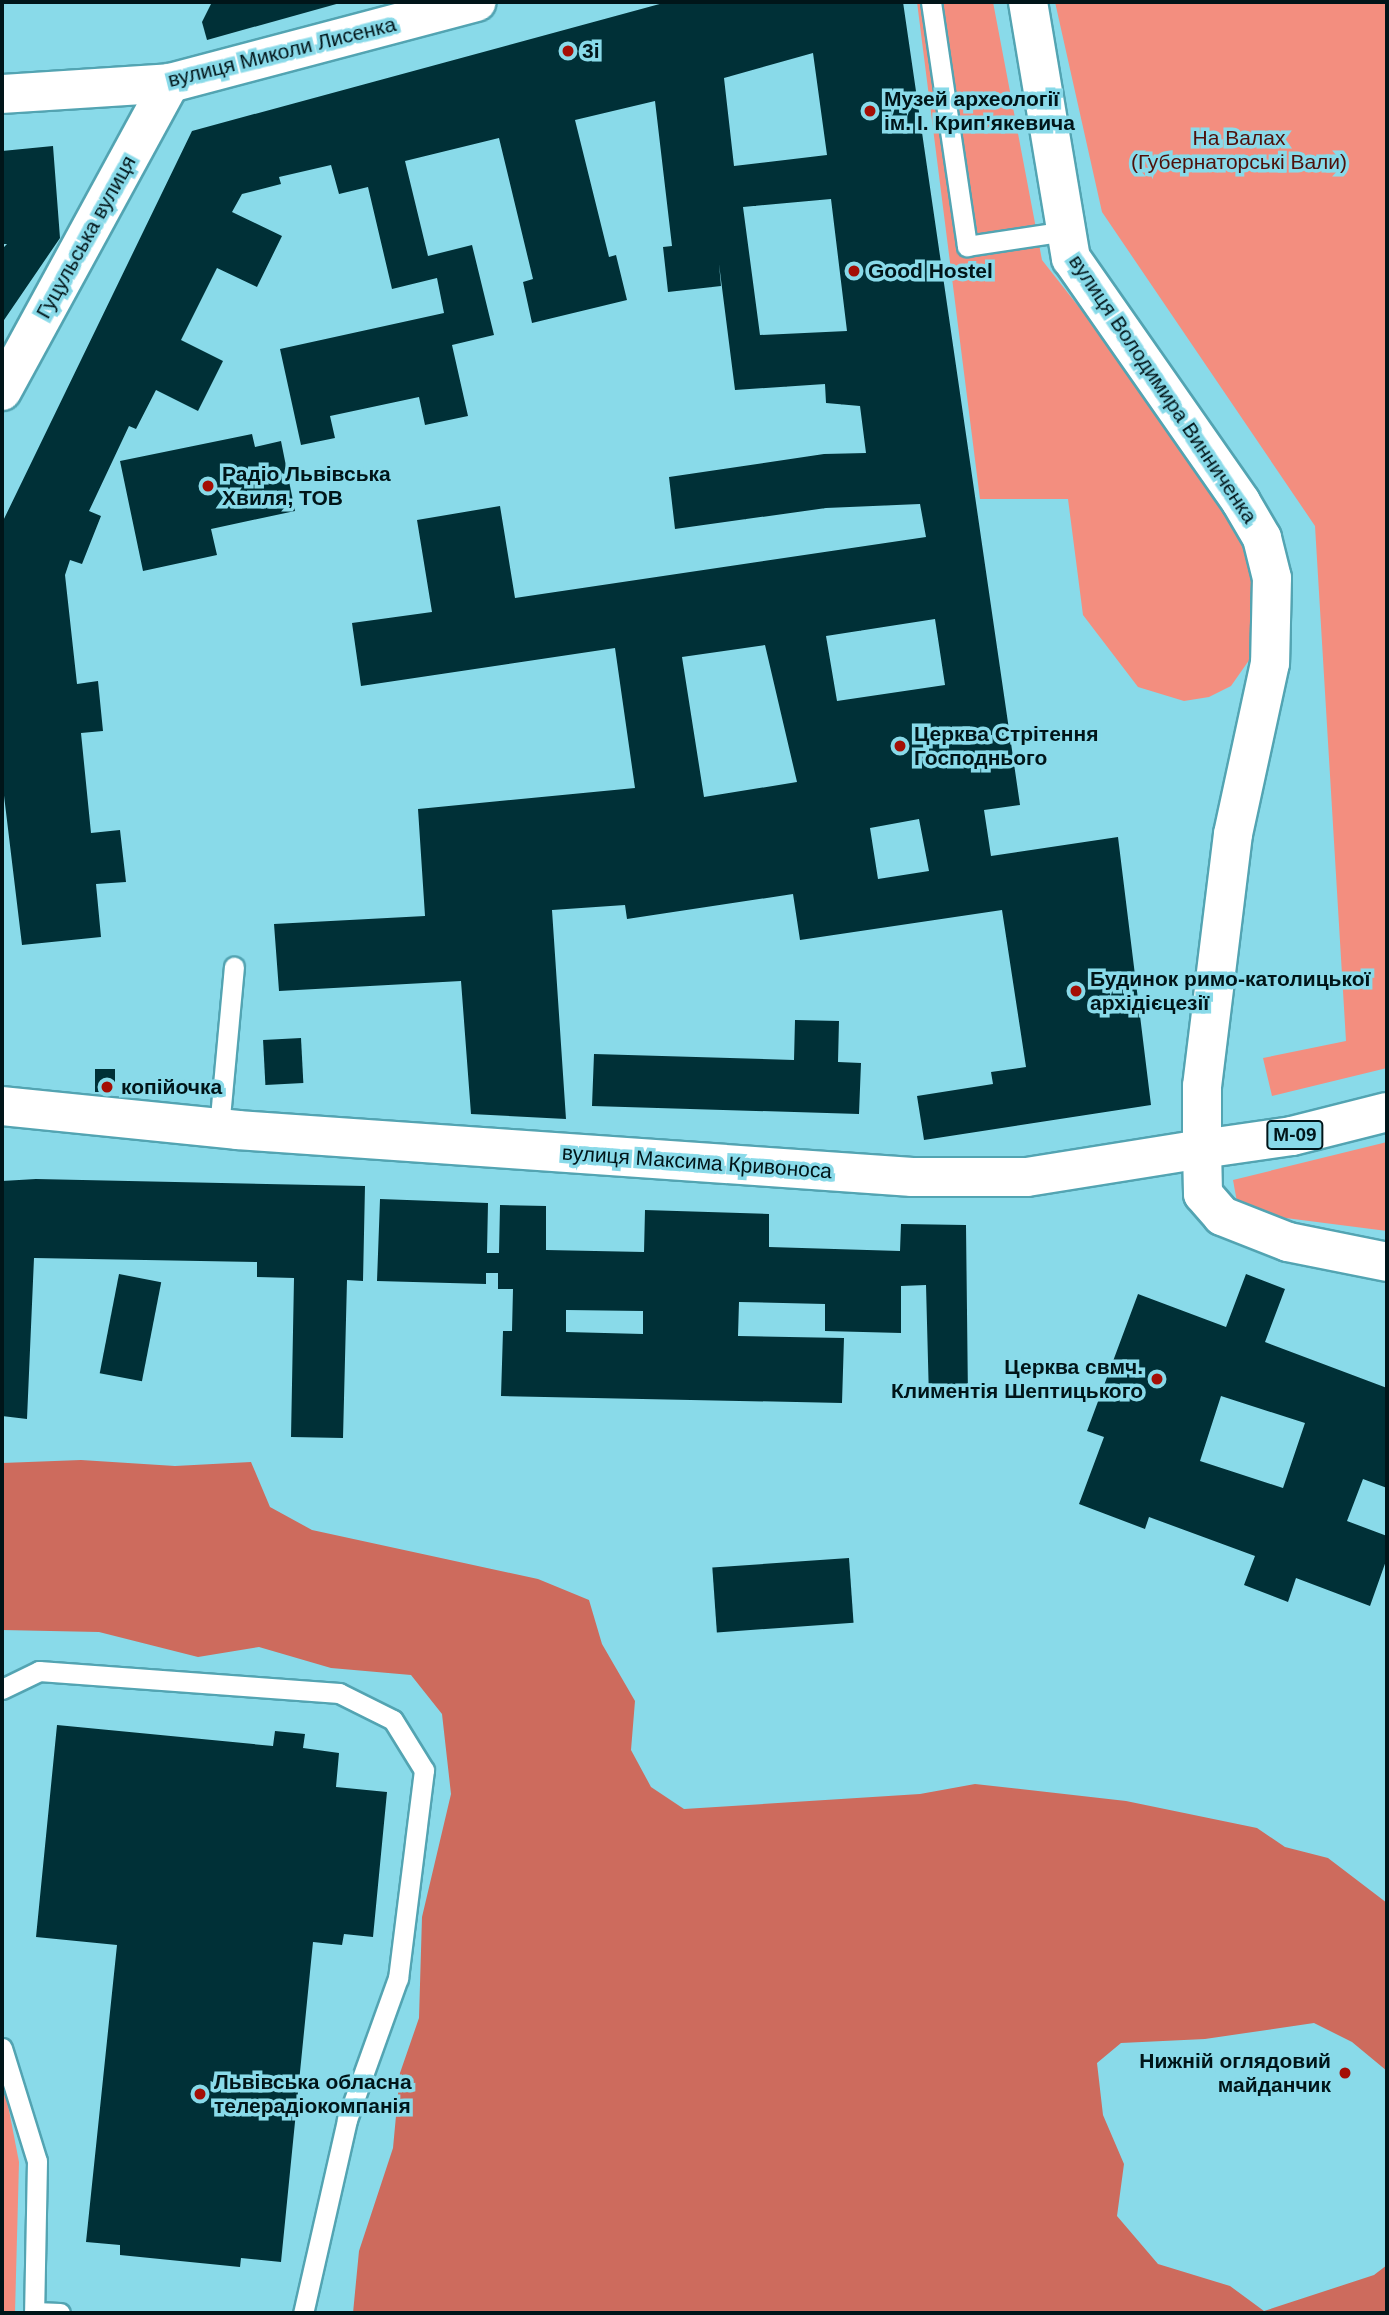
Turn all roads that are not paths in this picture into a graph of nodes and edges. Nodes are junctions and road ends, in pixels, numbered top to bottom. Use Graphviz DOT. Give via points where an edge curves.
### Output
graph roads {
  1 [pos="476,2"];
  2 [pos="931,2"];
  3 [pos="1028,2"];
  4 [pos="170,83"];
  5 [pos="2,94"];
  6 [pos="1066,231"];
  7 [pos="2,391"];
  8 [pos="233,967"];
  9 [pos="2,1106"];
  10 [pos="1387,1112"];
  11 [pos="219,1128"];
  12 [pos="1202,1149"];
  13 [pos="1387,1262"];
  14 [pos="2,1689"];
  15 [pos="2,2048"];
  16 [pos="34,2312"];
  17 [pos="60,2313"];
  18 [pos="303,2313"];
  1 -- 4 [label="main road, вулиця Миколи Лисенка"];
  2 -- 6 [label="lane" via="967,246"];
  3 -- 6 [label="main road, вулиця Володимира Винниченка"];
  4 -- 5 [label="main road, вулиця Миколи Лисенка"];
  4 -- 7 [label="main road, Гуцульська вулиця"];
  6 -- 12 [label="main road, вулиця Володимира Винниченка" via="1070,258 1257,529 1272,578 1270,663 1233,834 1202,1086"];
  8 -- 11 [label="lane"];
  9 -- 11 [label="main road, вулиця Максима Кривоноса"];
  10 -- 12 [label="main road, вулиця Максима Кривоноса / М-09" via="1292,1136"];
  11 -- 12 [label="main road, вулиця Максима Кривоноса" via="912,1177 1027,1177"];
  12 -- 13 [label="main road, вулиця Володимира Винниченка" via="1203,1194 1222,1216 1288,1242"];
  14 -- 18 [label="lane" via="39,1671 339,1693 393,1720 424,1770 398,1978 347,2120"];
  15 -- 16 [label="lane" via="37,2161"];
  16 -- 17 [label="lane"];
}
